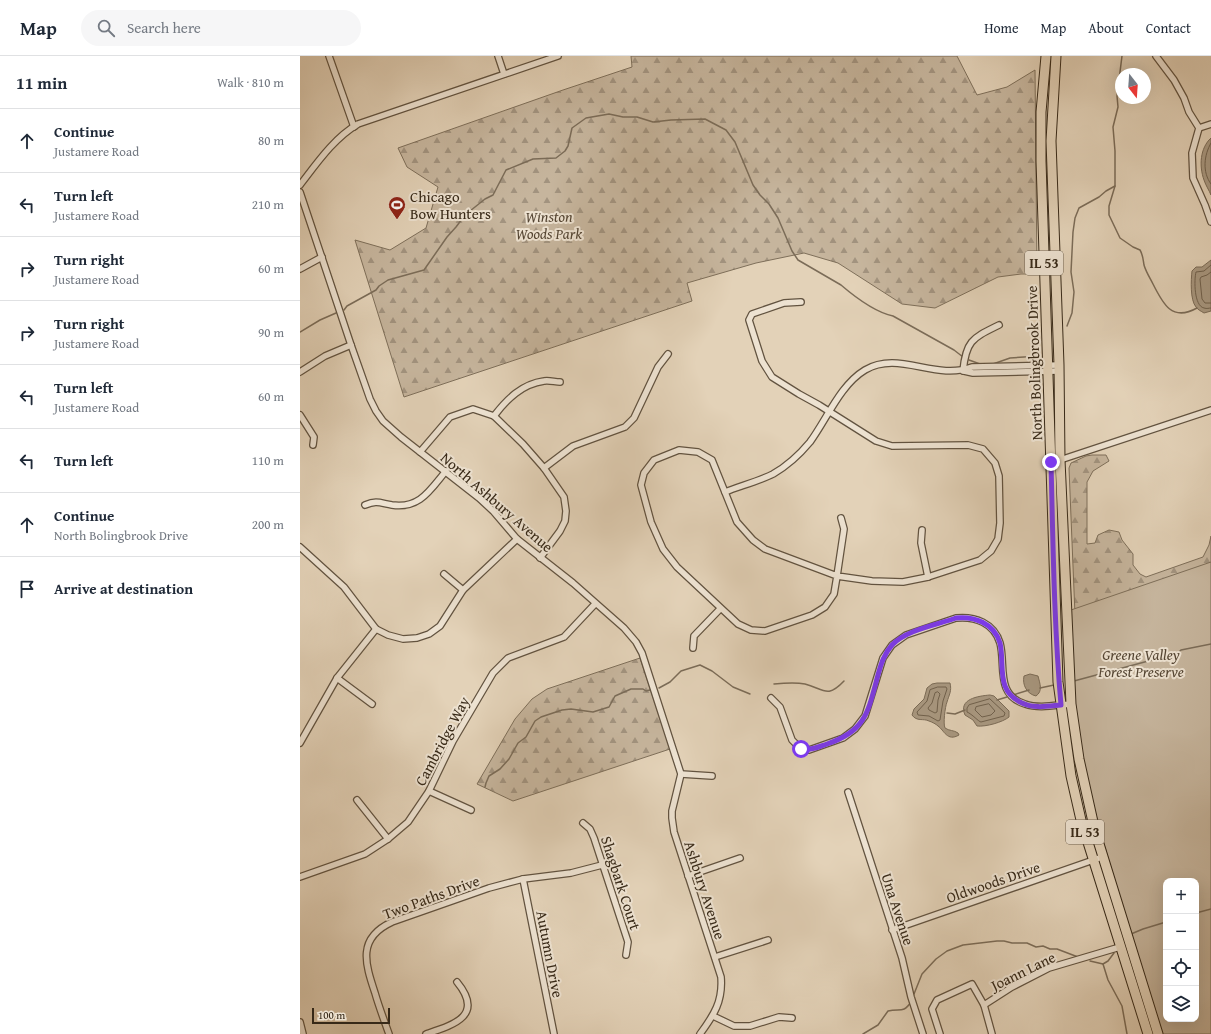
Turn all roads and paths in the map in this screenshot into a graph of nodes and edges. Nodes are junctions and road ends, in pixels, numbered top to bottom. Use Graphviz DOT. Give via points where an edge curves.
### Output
graph roads {
  1 [pos="329,56"];
  2 [pos="498,56"];
  3 [pos="558,56"];
  4 [pos="1046,56"];
  5 [pos="1056,56"];
  6 [pos="1156,56"];
  7 [pos="504,74"];
  8 [pos="1211,124"];
  9 [pos="354,127"];
  10 [pos="1199,128"];
  11 [pos="300,185"];
  12 [pos="300,192"];
  13 [pos="1211,222"];
  14 [pos="322,256"];
  15 [pos="300,269"];
  16 [pos="801,302"];
  17 [pos="999,325"];
  18 [pos="351,344"];
  19 [pos="668,354"];
  20 [pos="1049,368"];
  21 [pos="1059,368"];
  22 [pos="963,371"];
  23 [pos="300,372"];
  24 [pos="560,382"];
  25 [pos="1211,410"];
  26 [pos="830,412"];
  27 [pos="300,415"];
  28 [pos="494,416"];
  29 [pos="313,445"];
  30 [pos="420,452"];
  31 [pos="1060,460"];
  32 [pos="544,468"];
  33 [pos="446,471"];
  34 [pos="725,492"];
  35 [pos="365,505"];
  36 [pos="840,518"];
  37 [pos="922,530"];
  38 [pos="517,539"];
  39 [pos="300,547"];
  40 [pos="540,558"];
  41 [pos="444,574"];
  42 [pos="837,576"];
  43 [pos="928,577"];
  44 [pos="463,590"];
  45 [pos="595,604"];
  46 [pos="720,609"];
  47 [pos="376,629"];
  48 [pos="693,648"];
  49 [pos="337,678"];
  50 [pos="771,698"];
  51 [pos="372,704"];
  52 [pos="1066,705"];
  53 [pos="301,739"];
  54 [pos="681,774"];
  55 [pos="712,776"];
  56 [pos="429,791"];
  57 [pos="848,792"];
  58 [pos="356,800"];
  59 [pos="471,810"];
  60 [pos="583,823"];
  61 [pos="388,839"];
  62 [pos="1102,857"];
  63 [pos="740,858"];
  64 [pos="1093,860"];
  65 [pos="602,865"];
  66 [pos="688,876"];
  67 [pos="300,877"];
  68 [pos="523,879"];
  69 [pos="892,930"];
  70 [pos="768,940"];
  71 [pos="1120,947"];
  72 [pos="626,955"];
  73 [pos="715,958"];
  74 [pos="457,982"];
  75 [pos="984,1004"];
  76 [pos="713,1016"];
  77 [pos="792,1018"];
  78 [pos="300,1022"];
  79 [pos="303,1034"];
  80 [pos="389,1034"];
  81 [pos="426,1034"];
  82 [pos="554,1034"];
  83 [pos="700,1034"];
  84 [pos="923,1034"];
  85 [pos="940,1034"];
  86 [pos="992,1034"];
  87 [pos="1148,1034"];
  88 [pos="1158,1034"];
  1 -- 9 [label="street"];
  2 -- 7 [label="street"];
  3 -- 7 [label="street"];
  4 -- 20 [label="main road, North Bolingbrook Drive / IL 53" via="1041,112 1041,161"];
  5 -- 21 [label="main road, North Bolingbrook Drive / IL 53" via="1051,141"];
  6 -- 10 [label="street" via="1174,80"];
  7 -- 9 [label="street"];
  8 -- 10 [label="street"];
  9 -- 11 [label="street" via="324,154"];
  10 -- 13 [label="street" via="1192,153 1193,178"];
  12 -- 14 [label="street, North Ashbury Avenue"];
  14 -- 15 [label="street"];
  14 -- 18 [label="street, North Ashbury Avenue"];
  16 -- 26 [label="street" via="784,303 752,314 749,320 762,361 772,377"];
  17 -- 22 [label="street" via="972,341 966,350"];
  18 -- 23 [label="street"];
  18 -- 30 [label="street, North Ashbury Avenue" via="376,412 395,432"];
  19 -- 32 [label="street" via="658,367 630,423 573,446"];
  20 -- 21 [label="street"];
  20 -- 22 [label="street" via="972,367"];
  20 -- 52 [label="main road, North Bolingbrook Drive / IL 53" via="1058,682"];
  21 -- 31 [label="main road, North Bolingbrook Drive / IL 53"];
  22 -- 26 [label="street" via="936,371 895,363 872,367 848,384"];
  24 -- 28 [label="street" via="545,381 522,388 508,399"];
  25 -- 31 [label="street"];
  26 -- 34 [label="street" via="793,460 773,474"];
  26 -- 43 [label="street" via="876,441 892,446 968,445 983,449 994,463 998,476 1000,523 998,539 992,551 980,560"];
  27 -- 29 [label="street" via="314,437"];
  28 -- 30 [label="street" via="473,409 450,417"];
  28 -- 32 [label="street"];
  30 -- 33 [label="street, North Ashbury Avenue"];
  31 -- 52 [label="main road, North Bolingbrook Drive / IL 53" via="1066,612"];
  32 -- 40 [label="street" via="564,498 566,512 560,530"];
  33 -- 35 [label="street" via="418,501 403,506 380,502"];
  33 -- 38 [label="street, North Ashbury Avenue" via="486,504"];
  34 -- 42 [label="street" via="737,522 765,549"];
  34 -- 46 [label="street" via="712,460 698,452 679,450 654,460 644,473 641,485 651,522 663,549 677,568"];
  36 -- 42 [label="street" via="844,529"];
  37 -- 43 [label="street" via="921,543"];
  38 -- 40 [label="street, North Ashbury Avenue"];
  38 -- 44 [label="street"];
  39 -- 47 [label="street" via="344,587"];
  40 -- 45 [label="street, North Ashbury Avenue"];
  41 -- 44 [label="street"];
  42 -- 43 [label="street" via="902,582"];
  42 -- 46 [label="street" via="834,594 824,607 812,616 765,631 751,630 738,624"];
  44 -- 47 [label="street" via="440,626 430,634 403,639"];
  45 -- 54 [label="street, North Ashbury Avenue" via="624,628 640,648"];
  45 -- 56 [label="street, Cambridge Way" via="564,637 508,658 493,673 453,741"];
  46 -- 48 [label="street" via="694,636"];
  47 -- 49 [label="street"];
  49 -- 51 [label="street"];
  49 -- 53 [label="street"];
  50 -- 52 [label="street" via="780,707 792,740 801,749 809,750 843,738 855,730 865,716 883,658 892,645 906,635 964,617 985,623 997,636 1003,680 1014,699 1030,706"];
  52 -- 62 [label="main road, IL 53"];
  52 -- 64 [label="main road, IL 53" via="1071,776"];
  54 -- 55 [label="street"];
  54 -- 66 [label="street, Ashbury Avenue" via="672,818 676,841"];
  56 -- 59 [label="street"];
  56 -- 61 [label="street, Cambridge Way" via="408,822"];
  57 -- 69 [label="street, Una Avenue"];
  58 -- 61 [label="street"];
  60 -- 65 [label="street, Shagbark Court" via="590,829"];
  61 -- 67 [label="street, Cambridge Way" via="365,854"];
  62 -- 64 [label="street, Oldwoods Drive"];
  62 -- 88 [label="main road, IL 53"];
  63 -- 66 [label="street"];
  64 -- 69 [label="street, Oldwoods Drive"];
  64 -- 71 [label="main road, IL 53"];
  65 -- 68 [label="street, Two Paths Drive"];
  65 -- 72 [label="street, Shagbark Court" via="628,942"];
  66 -- 73 [label="street, Ashbury Avenue"];
  68 -- 80 [label="street, Two Paths Drive" via="489,888 392,922 379,929 370,942 366,961"];
  68 -- 82 [label="street, Autumn Drive"];
  69 -- 84 [label="street, Una Avenue"];
  70 -- 73 [label="street"];
  71 -- 75 [label="street, Joann Lane" via="1049,968"];
  71 -- 87 [label="main road, IL 53"];
  73 -- 76 [label="street, Ashbury Avenue" via="720,971 721,989"];
  74 -- 81 [label="street" via="466,997 464,1014 454,1024"];
  75 -- 85 [label="street" via="972,984 937,1000 932,1009"];
  75 -- 86 [label="street"];
  76 -- 77 [label="street" via="734,1026 750,1026 779,1017"];
  76 -- 83 [label="street, Ashbury Avenue"];
  78 -- 79 [label="street"];
}
